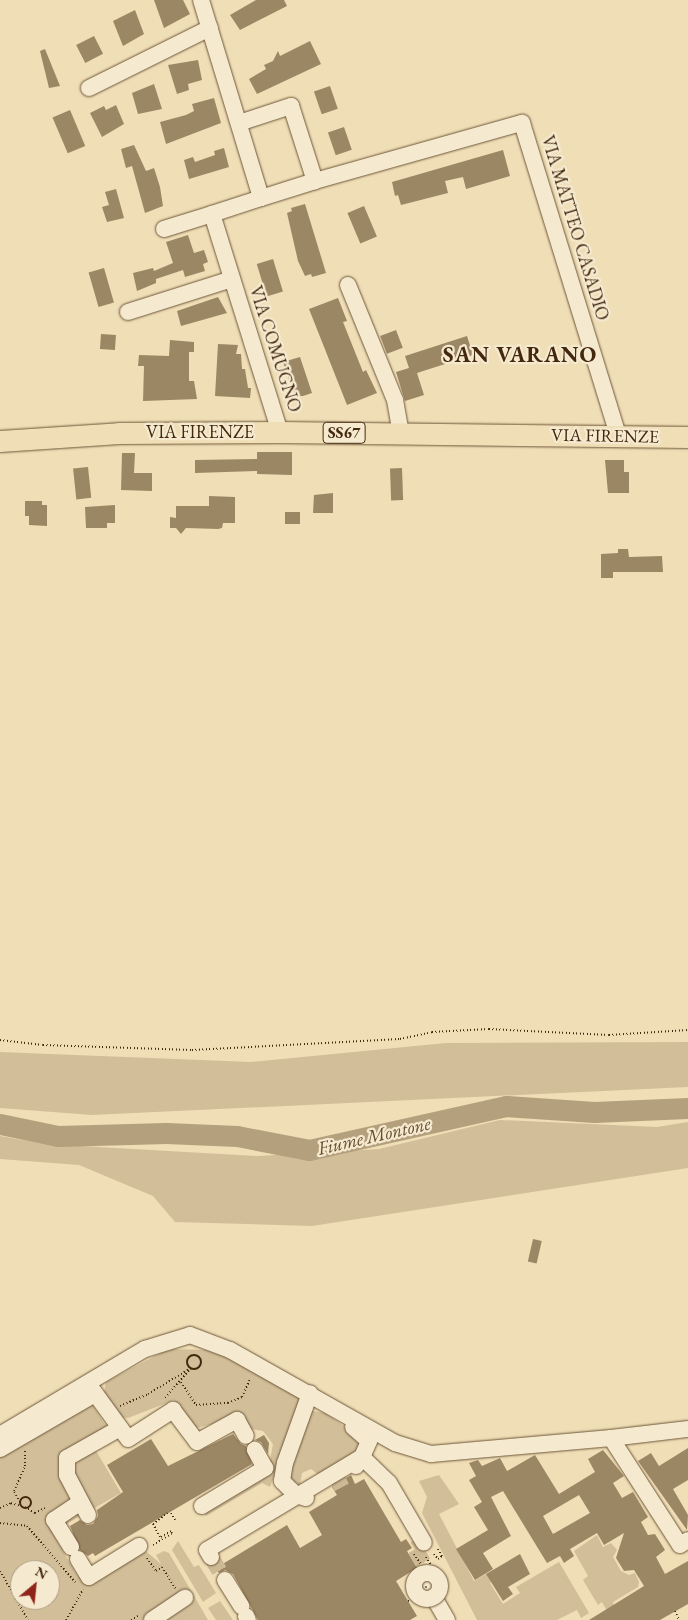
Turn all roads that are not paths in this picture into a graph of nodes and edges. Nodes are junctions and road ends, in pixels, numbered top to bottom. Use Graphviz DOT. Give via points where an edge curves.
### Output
graph roads {
  1 [pos="201,0"];
  2 [pos="210,28"];
  3 [pos="89,88"];
  4 [pos="238,122"];
  5 [pos="315,180"];
  6 [pos="262,198"];
  7 [pos="212,214"];
  8 [pos="164,230"];
  9 [pos="232,279"];
  10 [pos="348,285"];
  11 [pos="128,312"];
  12 [pos="280,432"];
  13 [pos="401,434"];
  14 [pos="618,435"];
  15 [pos="688,437"];
  16 [pos="0,441"];
  17 [pos="91,1389"];
  18 [pos="310,1393"];
  19 [pos="688,1429"];
  20 [pos="0,1435"];
  21 [pos="126,1436"];
  22 [pos="611,1438"];
  23 [pos="0,1449"];
  24 [pos="362,1457"];
  25 [pos="350,1474"];
  26 [pos="331,1484"];
  27 [pos="296,1495"];
  28 [pos="202,1506"];
  29 [pos="688,1540"];
  30 [pos="144,1548"];
  31 [pos="211,1556"];
  32 [pos="225,1580"];
  33 [pos="181,1595"];
  34 [pos="413,1599"];
  35 [pos="436,1601"];
  36 [pos="245,1614"];
  37 [pos="145,1618"];
  38 [pos="447,1620"];
  1 -- 2 [label="street"];
  2 -- 3 [label="street"];
  2 -- 4 [label="street"];
  4 -- 5 [label="street" via="291,106"];
  4 -- 6 [label="street"];
  5 -- 6 [label="street"];
  5 -- 14 [label="street, VIA MATTEO CASADIO" via="522,123"];
  6 -- 7 [label="street"];
  7 -- 8 [label="street"];
  7 -- 9 [label="street, VIA COMUGNO"];
  9 -- 11 [label="street, VIA COMUGNO"];
  9 -- 12 [label="street, VIA COMUGNO"];
  10 -- 13 [label="street" via="395,400"];
  12 -- 13 [label="main road, VIA FIRENZE / SS67"];
  12 -- 16 [label="main road, VIA FIRENZE / SS67" via="119,433"];
  13 -- 14 [label="main road, VIA FIRENZE / SS67"];
  14 -- 15 [label="main road, VIA FIRENZE / SS67"];
  17 -- 18 [label="street" via="145,1349 190,1335 230,1350"];
  17 -- 20 [label="street"];
  17 -- 21 [label="street"];
  17 -- 23 [label="street"];
  18 -- 22 [label="street" via="395,1443 431,1454"];
  18 -- 24 [label="street" via="334,1416 369,1441"];
  18 -- 27 [label="street" via="285,1463 282,1481"];
  19 -- 22 [label="street"];
  21 -- 28 [label="street" via="173,1410 197,1442 237,1420 265,1468"];
  21 -- 30 [label="street" via="68,1458 67,1475 85,1509 54,1520 90,1577"];
  22 -- 29 [label="street" via="680,1544"];
  24 -- 25 [label="street"];
  24 -- 27 [label="street"];
  24 -- 34 [label="street, bridge" via="389,1483 438,1580 439,1592 430,1599"];
  26 -- 27 [label="street" via="306,1498"];
  27 -- 31 [label="street" via="207,1550"];
  32 -- 36 [label="street"];
  33 -- 37 [label="street"];
  35 -- 38 [label="street"];
}
